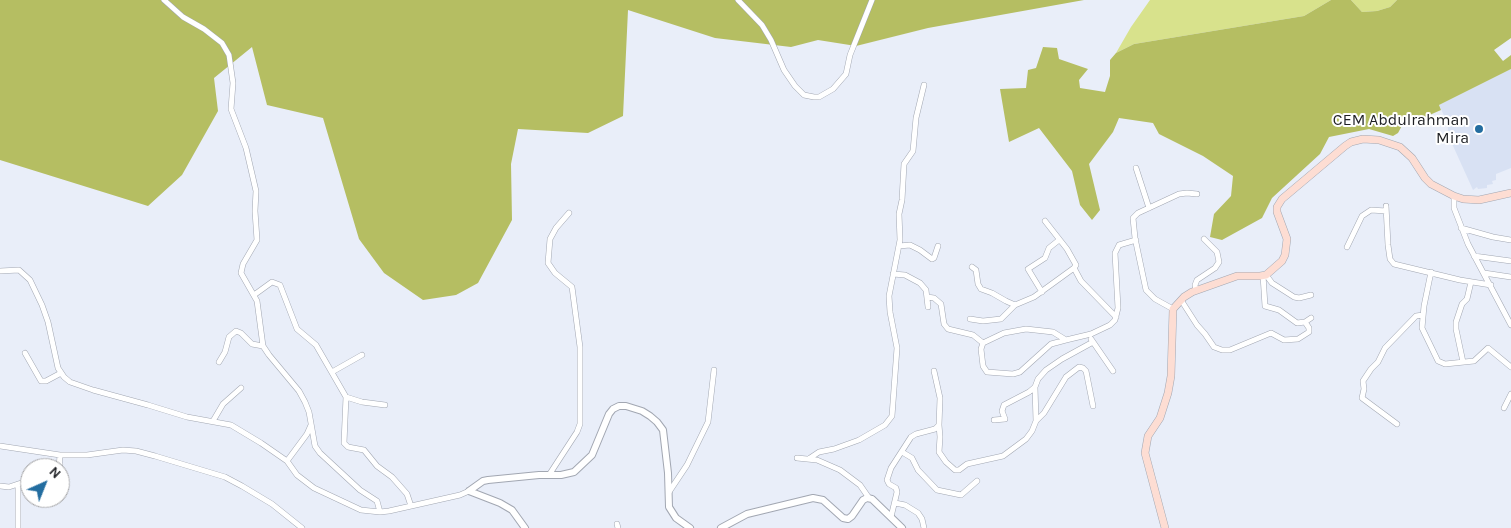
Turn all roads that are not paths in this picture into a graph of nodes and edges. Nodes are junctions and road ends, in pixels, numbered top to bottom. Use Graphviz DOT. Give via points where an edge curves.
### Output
graph roads {
  1 [pos="164,0"];
  2 [pos="738,0"];
  3 [pos="872,0"];
  4 [pos="924,85"];
  5 [pos="1136,168"];
  6 [pos="1511,193"];
  7 [pos="1198,194"];
  8 [pos="1454,196"];
  9 [pos="1149,208"];
  10 [pos="569,213"];
  11 [pos="1045,221"];
  12 [pos="1461,228"];
  13 [pos="1204,239"];
  14 [pos="1059,240"];
  15 [pos="1136,240"];
  16 [pos="1511,240"];
  17 [pos="899,246"];
  18 [pos="938,246"];
  19 [pos="1347,248"];
  20 [pos="1474,256"];
  21 [pos="1511,261"];
  22 [pos="972,267"];
  23 [pos="1074,268"];
  24 [pos="0,271"];
  25 [pos="1431,272"];
  26 [pos="1484,273"];
  27 [pos="893,274"];
  28 [pos="1264,275"];
  29 [pos="1511,277"];
  30 [pos="1471,282"];
  31 [pos="1491,285"];
  32 [pos="1196,291"];
  33 [pos="1042,292"];
  34 [pos="1311,294"];
  35 [pos="254,295"];
  36 [pos="927,297"];
  37 [pos="1182,300"];
  38 [pos="1015,305"];
  39 [pos="928,307"];
  40 [pos="1173,308"];
  41 [pos="1424,315"];
  42 [pos="1116,317"];
  43 [pos="1311,318"];
  44 [pos="970,319"];
  45 [pos="1001,320"];
  46 [pos="1305,322"];
  47 [pos="1511,325"];
  48 [pos="1004,332"];
  49 [pos="1088,335"];
  50 [pos="1066,340"];
  51 [pos="1093,342"];
  52 [pos="982,343"];
  53 [pos="263,346"];
  54 [pos="25,353"];
  55 [pos="362,355"];
  56 [pos="219,362"];
  57 [pos="1463,362"];
  58 [pos="1511,367"];
  59 [pos="714,370"];
  60 [pos="934,371"];
  61 [pos="1113,371"];
  62 [pos="332,372"];
  63 [pos="60,373"];
  64 [pos="1035,387"];
  65 [pos="241,388"];
  66 [pos="1511,394"];
  67 [pos="346,397"];
  68 [pos="385,405"];
  69 [pos="1093,406"];
  70 [pos="1504,408"];
  71 [pos="994,420"];
  72 [pos="213,421"];
  73 [pos="1036,421"];
  74 [pos="1397,424"];
  75 [pos="311,425"];
  76 [pos="939,425"];
  77 [pos="0,446"];
  78 [pos="902,452"];
  79 [pos="60,455"];
  80 [pos="798,458"];
  81 [pos="810,458"];
  82 [pos="287,461"];
  83 [pos="549,475"];
  84 [pos="977,481"];
  85 [pos="18,484"];
  86 [pos="0,485"];
  87 [pos="469,491"];
  88 [pos="669,492"];
  89 [pos="869,498"];
  90 [pos="895,503"];
  91 [pos="411,506"];
  92 [pos="380,512"];
  93 [pos="891,517"];
  94 [pos="17,527"];
  95 [pos="302,528"];
  96 [pos="525,528"];
  97 [pos="690,528"];
  98 [pos="722,528"];
  99 [pos="902,528"];
  100 [pos="924,528"];
  101 [pos="1165,528"];
  1 -- 35 [label="street" via="222,43 229,55 233,84 230,109 246,148 256,191 257,240 241,273"];
  2 -- 3 [label="street" via="762,25 795,86 804,95 819,97 833,89 846,74 850,55"];
  4 -- 17 [label="street" via="913,151 904,164"];
  5 -- 9 [label="street"];
  6 -- 8 [label="main road" via="1478,200"];
  7 -- 9 [label="street" via="1179,194"];
  8 -- 12 [label="street" via="1454,208"];
  8 -- 28 [label="main road" via="1431,184 1400,147 1379,140 1351,142 1279,203 1278,212 1287,239 1285,255"];
  9 -- 15 [label="street" via="1133,218"];
  10 -- 83 [label="street" via="550,239 548,263 572,288 580,347 580,424"];
  11 -- 14 [label="street"];
  12 -- 16 [label="street"];
  12 -- 20 [label="street"];
  13 -- 32 [label="street" via="1218,252 1219,262 1197,280"];
  14 -- 23 [label="street" via="1068,249 1076,265"];
  14 -- 33 [label="street" via="1049,248 1045,258 1028,269"];
  15 -- 40 [label="street" via="1146,290"];
  15 -- 42 [label="street" via="1118,245 1115,253"];
  17 -- 18 [label="street" via="910,245 932,259"];
  17 -- 27 [label="street"];
  19 -- 25 [label="street" via="1362,216 1371,210 1386,208 1392,262 1397,266"];
  20 -- 21 [label="street"];
  20 -- 26 [label="street"];
  22 -- 38 [label="street" via="981,289"];
  23 -- 33 [label="street"];
  23 -- 42 [label="street" via="1081,281"];
  24 -- 63 [label="street" via="24,272 35,289 48,322"];
  25 -- 30 [label="street"];
  25 -- 41 [label="street"];
  26 -- 29 [label="street"];
  26 -- 31 [label="street"];
  27 -- 36 [label="street" via="905,275 920,283"];
  27 -- 81 [label="street" via="890,307 897,360 891,419 859,440 819,452"];
  28 -- 32 [label="main road" via="1237,276"];
  28 -- 34 [label="street" via="1294,297"];
  28 -- 46 [label="street" via="1265,306 1279,310 1297,323"];
  30 -- 31 [label="street"];
  30 -- 57 [label="street" via="1468,298 1462,303 1456,322"];
  31 -- 47 [label="street"];
  32 -- 37 [label="main road"];
  33 -- 38 [label="street"];
  35 -- 53 [label="street"];
  35 -- 62 [label="street" via="272,282 280,284 297,329 316,345"];
  36 -- 39 [label="street"];
  36 -- 52 [label="street" via="941,304 944,324 948,329 969,333"];
  37 -- 40 [label="main road"];
  37 -- 46 [label="street" via="1214,347 1222,350 1230,350 1271,333 1284,340 1298,339 1309,332"];
  38 -- 45 [label="street"];
  40 -- 101 [label="main road" via="1170,385 1160,418 1148,436 1145,453"];
  41 -- 57 [label="street" via="1423,332 1438,361 1443,364"];
  41 -- 74 [label="street" via="1416,316 1385,348 1363,381 1362,398"];
  42 -- 49 [label="street" via="1110,324"];
  43 -- 46 [label="street"];
  44 -- 45 [label="street"];
  45 -- 48 [label="street"];
  48 -- 50 [label="street" via="1045,330"];
  48 -- 52 [label="street"];
  49 -- 50 [label="street"];
  49 -- 51 [label="street"];
  50 -- 52 [label="street" via="1051,344 1026,368 1013,374 987,372 983,366"];
  51 -- 61 [label="street"];
  51 -- 64 [label="street" via="1046,370"];
  53 -- 56 [label="street" via="252,344 236,331 229,337"];
  53 -- 75 [label="street" via="299,391"];
  54 -- 63 [label="street" via="41,381 46,382"];
  55 -- 62 [label="street"];
  57 -- 58 [label="street" via="1476,360 1488,348"];
  59 -- 88 [label="street" via="708,422 687,465"];
  60 -- 76 [label="street" via="940,398"];
  62 -- 67 [label="street"];
  63 -- 72 [label="street" via="70,382 93,390 187,417"];
  64 -- 71 [label="street" via="1004,405 1005,419"];
  64 -- 73 [label="street"];
  65 -- 72 [label="street" via="223,404"];
  66 -- 70 [label="street"];
  67 -- 68 [label="street"];
  67 -- 91 [label="street" via="344,443 368,454 407,494"];
  69 -- 73 [label="street" via="1086,371 1079,368 1066,377"];
  72 -- 82 [label="street" via="231,425"];
  73 -- 76 [label="street" via="1029,436 1006,454 967,464 959,470 952,468 938,452"];
  75 -- 82 [label="street"];
  75 -- 92 [label="street" via="320,452 360,490 375,499"];
  76 -- 78 [label="street" via="935,430 910,437"];
  77 -- 79 [label="street"];
  78 -- 84 [label="street" via="912,458 918,470 938,490 961,495"];
  78 -- 90 [label="street" via="887,477 897,489"];
  79 -- 95 [label="street" via="136,451 201,470 255,492"];
  80 -- 81 [label="street"];
  81 -- 89 [label="street" via="840,470 860,484"];
  82 -- 92 [label="street" via="314,488 353,507"];
  83 -- 87 [label="street" via="488,480"];
  83 -- 88 [label="street" via="574,472 585,463 598,444 609,414 619,406 626,406 650,416 662,430"];
  85 -- 86 [label="street"];
  85 -- 94 [label="street"];
  87 -- 91 [label="street"];
  87 -- 96 [label="street" via="512,510"];
  88 -- 97 [label="street" via="669,507 676,518"];
  89 -- 93 [label="street"];
  89 -- 98 [label="street" via="863,500 848,519 823,500 814,498 747,514"];
  90 -- 93 [label="street"];
  90 -- 100 [label="street" via="918,513"];
  91 -- 92 [label="street"];
  93 -- 99 [label="street"];
}
